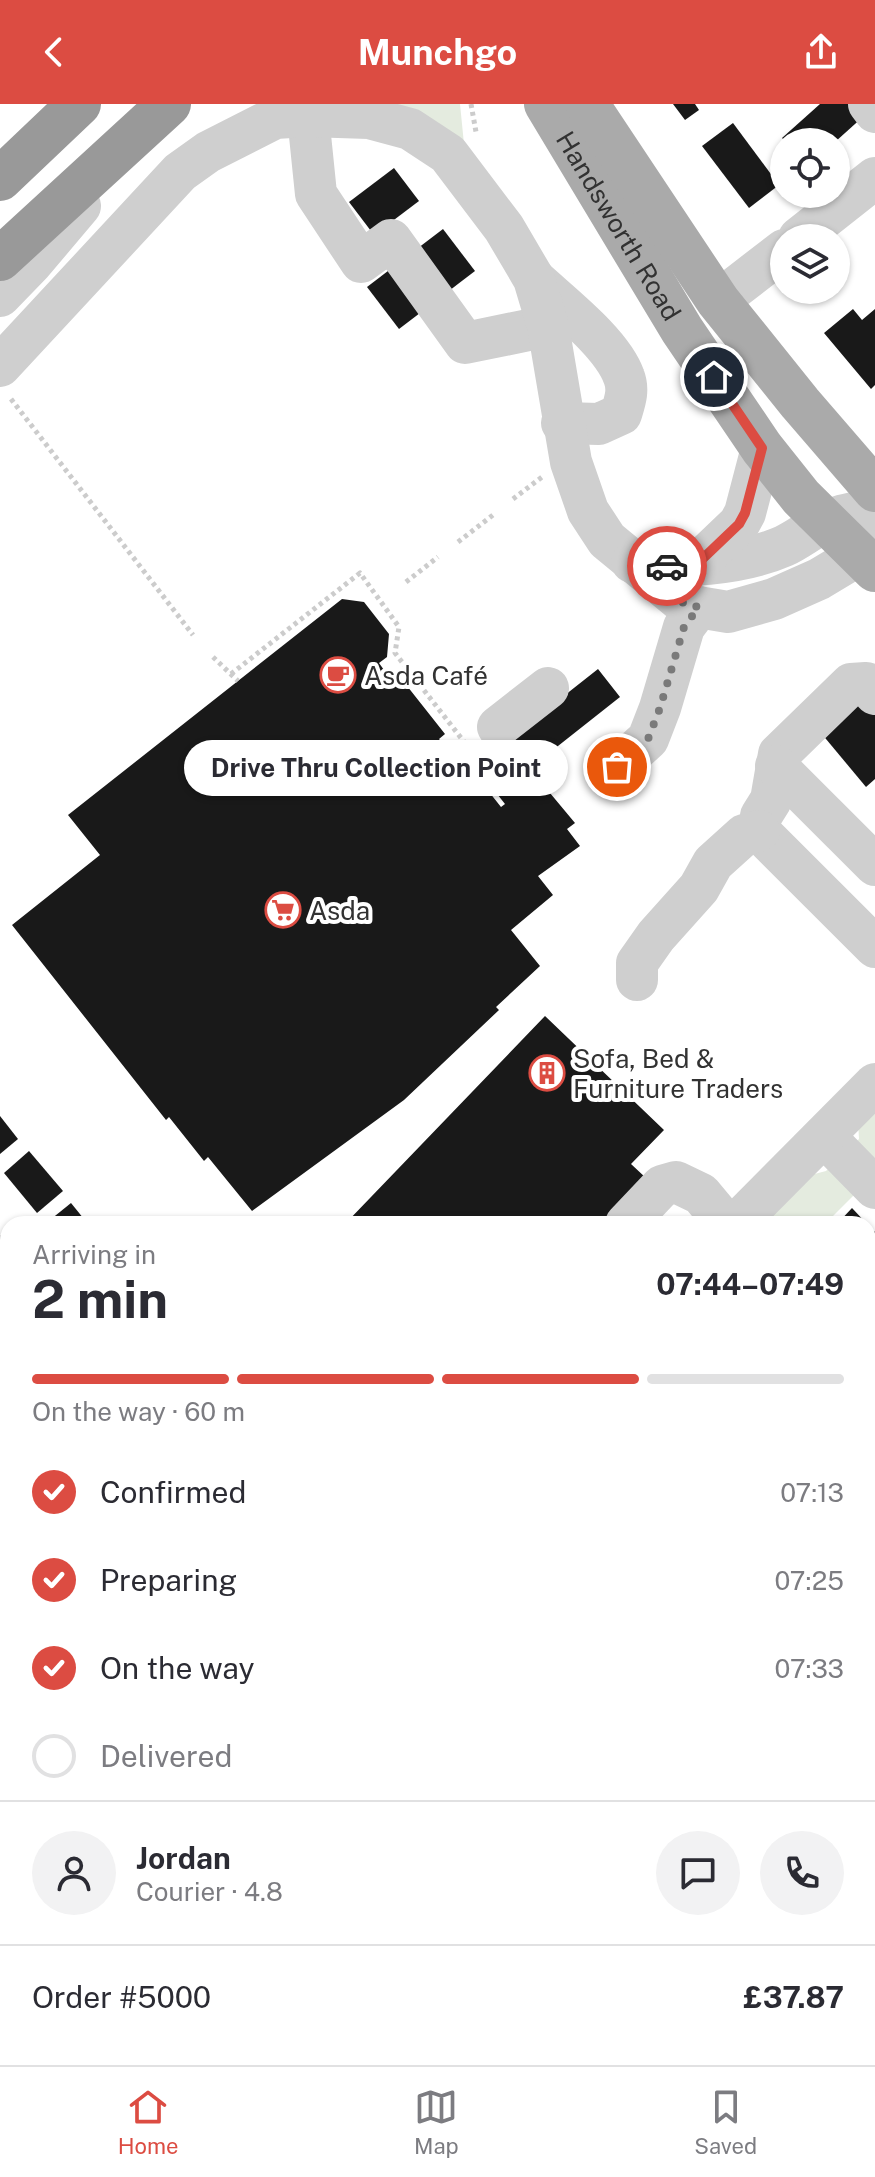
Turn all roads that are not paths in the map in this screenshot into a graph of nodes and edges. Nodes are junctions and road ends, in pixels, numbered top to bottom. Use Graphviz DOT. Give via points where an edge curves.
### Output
graph roads {
  1 [pos="79,104"];
  2 [pos="546,104"];
  3 [pos="587,104"];
  4 [pos="869,104"];
  5 [pos="875,112"];
  6 [pos="159,113"];
  7 [pos="308,116"];
  8 [pos="875,178"];
  9 [pos="0,179"];
  10 [pos="817,224"];
  11 [pos="0,259"];
  12 [pos="770,261"];
  13 [pos="534,279"];
  14 [pos="0,296"];
  15 [pos="718,301"];
  16 [pos="548,326"];
  17 [pos="5,382"];
  18 [pos="562,423"];
  19 [pos="762,448"];
  20 [pos="875,490"];
  21 [pos="875,509"];
  22 [pos="826,522"];
  23 [pos="870,554"];
  24 [pos="697,586"];
  25 [pos="548,688"];
  26 [pos="875,694"];
  27 [pos="484,738"];
  28 [pos="776,766"];
  29 [pos="617,767"];
  30 [pos="759,831"];
  31 [pos="875,865"];
  32 [pos="875,947"];
  33 [pos="637,980"];
  34 [pos="875,1084"];
  35 [pos="824,1136"];
  36 [pos="875,1188"];
  37 [pos="634,1216"];
  38 [pos="719,1216"];
  39 [pos="744,1216"];
  1 -- 9 [label="highway"];
  2 -- 19 [label="main road, Handsworth Road" via="682,330"];
  3 -- 15 [label="main road, Handsworth Road"];
  4 -- 5 [label="street"];
  6 -- 11 [label="highway"];
  6 -- 14 [label="street"];
  7 -- 13 [label="street" via="369,118 410,129 448,154 504,228"];
  7 -- 16 [label="street" via="316,194 361,262 391,240 465,343"];
  7 -- 17 [label="street" via="275,118 180,172"];
  8 -- 10 [label="street"];
  12 -- 15 [label="street"];
  13 -- 16 [label="street"];
  13 -- 18 [label="street" via="602,342 624,376 627,394 621,414 599,424"];
  15 -- 20 [label="main road, Handsworth Road"];
  16 -- 18 [label="street"];
  18 -- 24 [label="street" via="588,511 607,540 632,562"];
  19 -- 22 [label="main road, Handsworth Road"];
  19 -- 24 [label="street" via="745,513"];
  21 -- 22 [label="street"];
  22 -- 23 [label="main road, Handsworth Road"];
  22 -- 24 [label="street"];
  23 -- 24 [label="street" via="774,599 728,612"];
  24 -- 29 [label="street" via="648,739"];
  25 -- 27 [label="street"];
  26 -- 28 [label="street" via="866,683 851,684 779,754"];
  28 -- 30 [label="street"];
  28 -- 31 [label="street"];
  30 -- 32 [label="street"];
  30 -- 33 [label="street" via="744,835 713,863 637,963"];
  34 -- 35 [label="street"];
  35 -- 36 [label="street"];
  35 -- 39 [label="street"];
  37 -- 38 [label="street" via="662,1186 676,1182 701,1194"];
}
